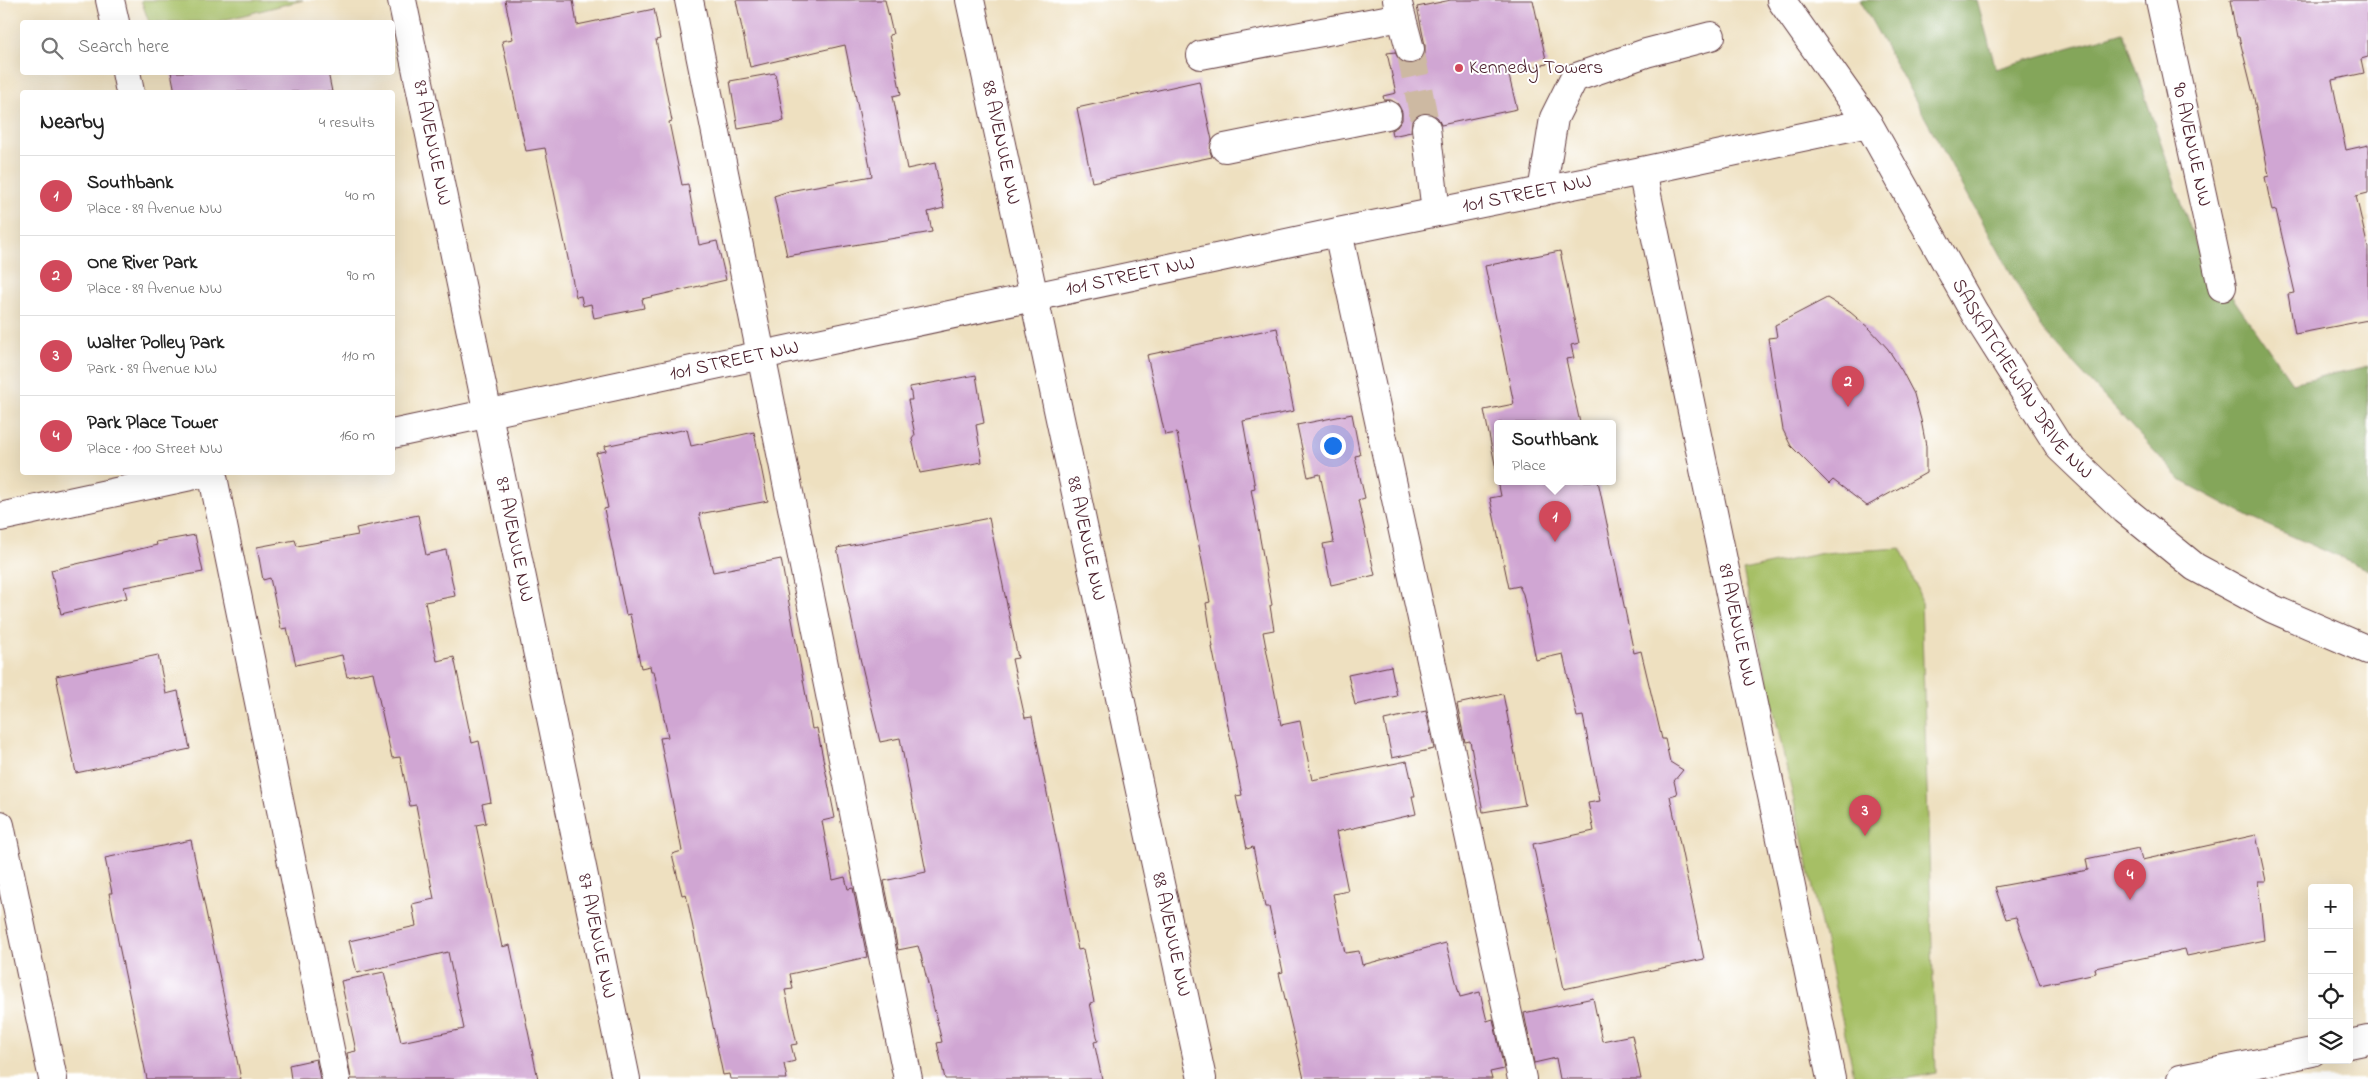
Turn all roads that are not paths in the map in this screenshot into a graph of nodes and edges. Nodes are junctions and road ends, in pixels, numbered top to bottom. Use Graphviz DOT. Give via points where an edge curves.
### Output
graph roads {
  1 [pos="110,0"];
  2 [pos="402,0"];
  3 [pos="688,0"];
  4 [pos="970,0"];
  5 [pos="1781,0"];
  6 [pos="2160,0"];
  7 [pos="1399,8"];
  8 [pos="115,20"];
  9 [pos="1711,36"];
  10 [pos="1410,48"];
  11 [pos="1201,55"];
  12 [pos="127,75"];
  13 [pos="130,90"];
  14 [pos="1387,115"];
  15 [pos="1868,123"];
  16 [pos="1426,128"];
  17 [pos="1225,148"];
  18 [pos="1642,171"];
  19 [pos="1542,192"];
  20 [pos="1436,212"];
  21 [pos="1338,232"];
  22 [pos="2222,288"];
  23 [pos="1034,298"];
  24 [pos="760,356"];
  25 [pos="489,413"];
  26 [pos="395,433"];
  27 [pos="196,475"];
  28 [pos="211,475"];
  29 [pos="0,517"];
  30 [pos="2368,650"];
  31 [pos="0,825"];
  32 [pos="2368,1040"];
  33 [pos="2353,1043"];
  34 [pos="2308,1053"];
  35 [pos="53,1079"];
  36 [pos="336,1079"];
  37 [pos="626,1079"];
  38 [pos="908,1079"];
  39 [pos="1202,1079"];
  40 [pos="1522,1079"];
  41 [pos="1831,1079"];
  42 [pos="2181,1079"];
  1 -- 8 [label="street"];
  2 -- 25 [label="street, 87 AVENUE NW"];
  3 -- 24 [label="street"];
  4 -- 23 [label="street, 88 AVENUE NW"];
  5 -- 15 [label="street, SASKATCHEWAN DRIVE NW"];
  6 -- 22 [label="street, 90 AVENUE NW"];
  7 -- 10 [label="street"];
  7 -- 11 [label="street"];
  9 -- 19 [label="street" via="1646,53 1574,78 1554,118"];
  12 -- 13 [label="street"];
  14 -- 17 [label="street"];
  15 -- 18 [label="street, 101 STREET NW"];
  15 -- 30 [label="street, SASKATCHEWAN DRIVE NW" via="1974,312 2060,448 2125,510 2195,567 2273,610"];
  16 -- 20 [label="street"];
  18 -- 19 [label="street, 101 STREET NW"];
  18 -- 41 [label="street, 89 AVENUE NW"];
  19 -- 20 [label="street, 101 STREET NW"];
  20 -- 21 [label="street, 101 STREET NW"];
  21 -- 23 [label="street, 101 STREET NW"];
  21 -- 40 [label="street"];
  23 -- 24 [label="street, 101 STREET NW"];
  23 -- 39 [label="street, 88 AVENUE NW"];
  24 -- 25 [label="street, 101 STREET NW"];
  24 -- 38 [label="street"];
  25 -- 26 [label="street, 101 STREET NW"];
  25 -- 37 [label="street, 87 AVENUE NW"];
  27 -- 29 [label="street"];
  28 -- 36 [label="street"];
  31 -- 35 [label="street"];
  32 -- 33 [label="street"];
  34 -- 42 [label="street"];
}
